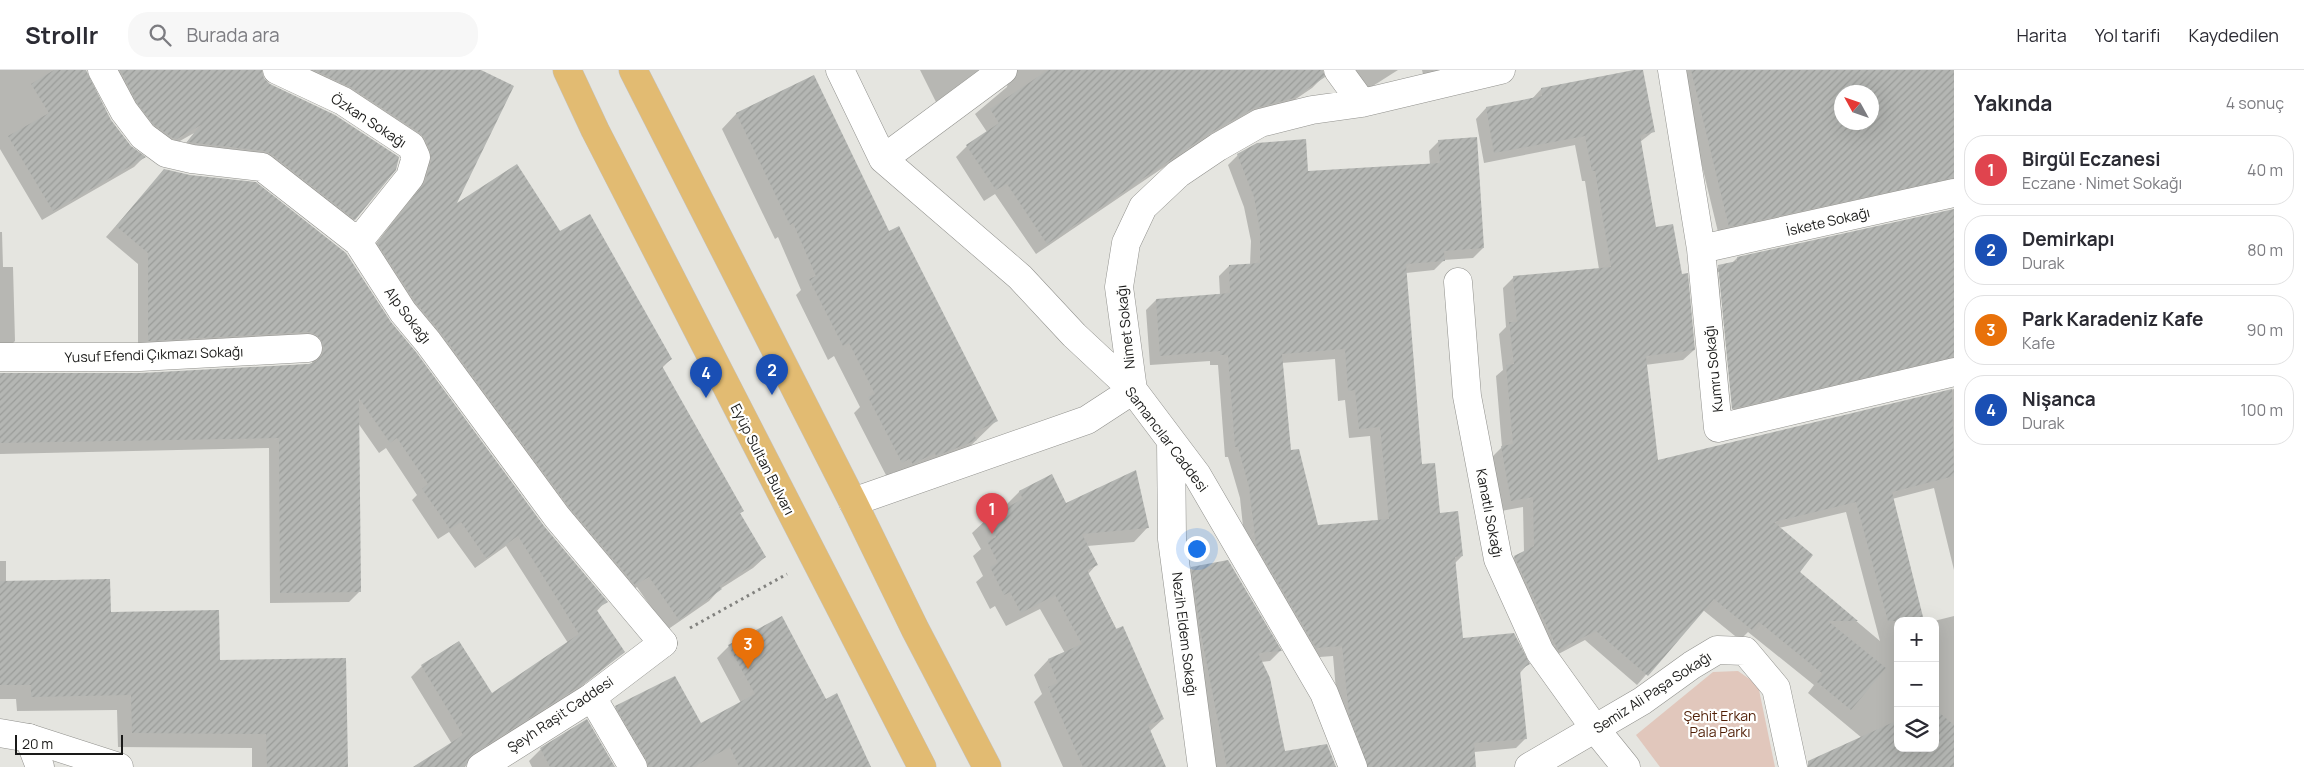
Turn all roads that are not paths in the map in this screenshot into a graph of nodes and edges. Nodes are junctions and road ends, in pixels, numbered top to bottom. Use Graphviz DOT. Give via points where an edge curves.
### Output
graph roads {
  1 [pos="102,70"];
  2 [pos="277,70"];
  3 [pos="567,70"];
  4 [pos="633,70"];
  5 [pos="840,70"];
  6 [pos="1002,70"];
  7 [pos="1338,70"];
  8 [pos="1501,70"];
  9 [pos="1672,70"];
  10 [pos="1432,77"];
  11 [pos="1362,102"];
  12 [pos="883,158"];
  13 [pos="1954,193"];
  14 [pos="358,242"];
  15 [pos="1701,249"];
  16 [pos="1458,282"];
  17 [pos="308,348"];
  18 [pos="0,357"];
  19 [pos="1954,372"];
  20 [pos="1132,390"];
  21 [pos="1172,441"];
  22 [pos="853,502"];
  23 [pos="663,643"];
  24 [pos="592,697"];
  25 [pos="1596,730"];
  26 [pos="0,733"];
  27 [pos="29,738"];
  28 [pos="40,767"];
  29 [pos="119,767"];
  30 [pos="481,767"];
  31 [pos="633,767"];
  32 [pos="922,767"];
  33 [pos="987,767"];
  34 [pos="1202,767"];
  35 [pos="1353,767"];
  36 [pos="1528,767"];
  37 [pos="1626,767"];
  38 [pos="1793,767"];
  1 -- 14 [label="street, Alp Sokağı" via="124,112 142,136 166,153 262,167"];
  2 -- 14 [label="street, Özkan Sokağı" via="343,101 411,146 416,157 410,177"];
  3 -- 32 [label="main road, Eyüp Sultan Bulvarı"];
  4 -- 22 [label="main road"];
  5 -- 12 [label="street, Samancılar Caddesi"];
  6 -- 12 [label="street"];
  7 -- 11 [label="street"];
  8 -- 10 [label="street, Nimet Sokağı"];
  9 -- 15 [label="street, Kumru Sokağı"];
  10 -- 11 [label="street, Nimet Sokağı"];
  11 -- 20 [label="street, Nimet Sokağı" via="1260,123 1178,174 1143,207 1126,243 1119,287"];
  12 -- 20 [label="street, Samancılar Caddesi" via="1020,277"];
  13 -- 15 [label="street, İskete Sokağı"];
  14 -- 23 [label="street, Alp Sokağı" via="403,312 558,517"];
  15 -- 19 [label="street, Kumru Sokağı" via="1718,428"];
  16 -- 25 [label="street, Kanatlı Sokağı" via="1467,396 1498,559 1540,652"];
  17 -- 18 [label="street, Yusuf Efendi Çıkmazı Sokağı" via="140,357"];
  20 -- 21 [label="street, Samancılar Caddesi"];
  20 -- 22 [label="street" via="1087,420"];
  21 -- 34 [label="street, Nezih Eldem Sokağı" via="1172,538"];
  21 -- 35 [label="street, Samancılar Caddesi" via="1197,475 1324,693"];
  22 -- 33 [label="main road"];
  23 -- 24 [label="street, Şeyh Raşit Caddesi"];
  24 -- 30 [label="street, Şeyh Raşit Caddesi"];
  24 -- 31 [label="street"];
  25 -- 36 [label="street, Semiz Ali Paşa Sokağı"];
  25 -- 37 [label="street, Kanatlı Sokağı"];
  25 -- 38 [label="street, Semiz Ali Paşa Sokağı" via="1717,650 1745,652 1776,688"];
  26 -- 27 [label="street"];
  27 -- 28 [label="street"];
  27 -- 29 [label="street"];
}
